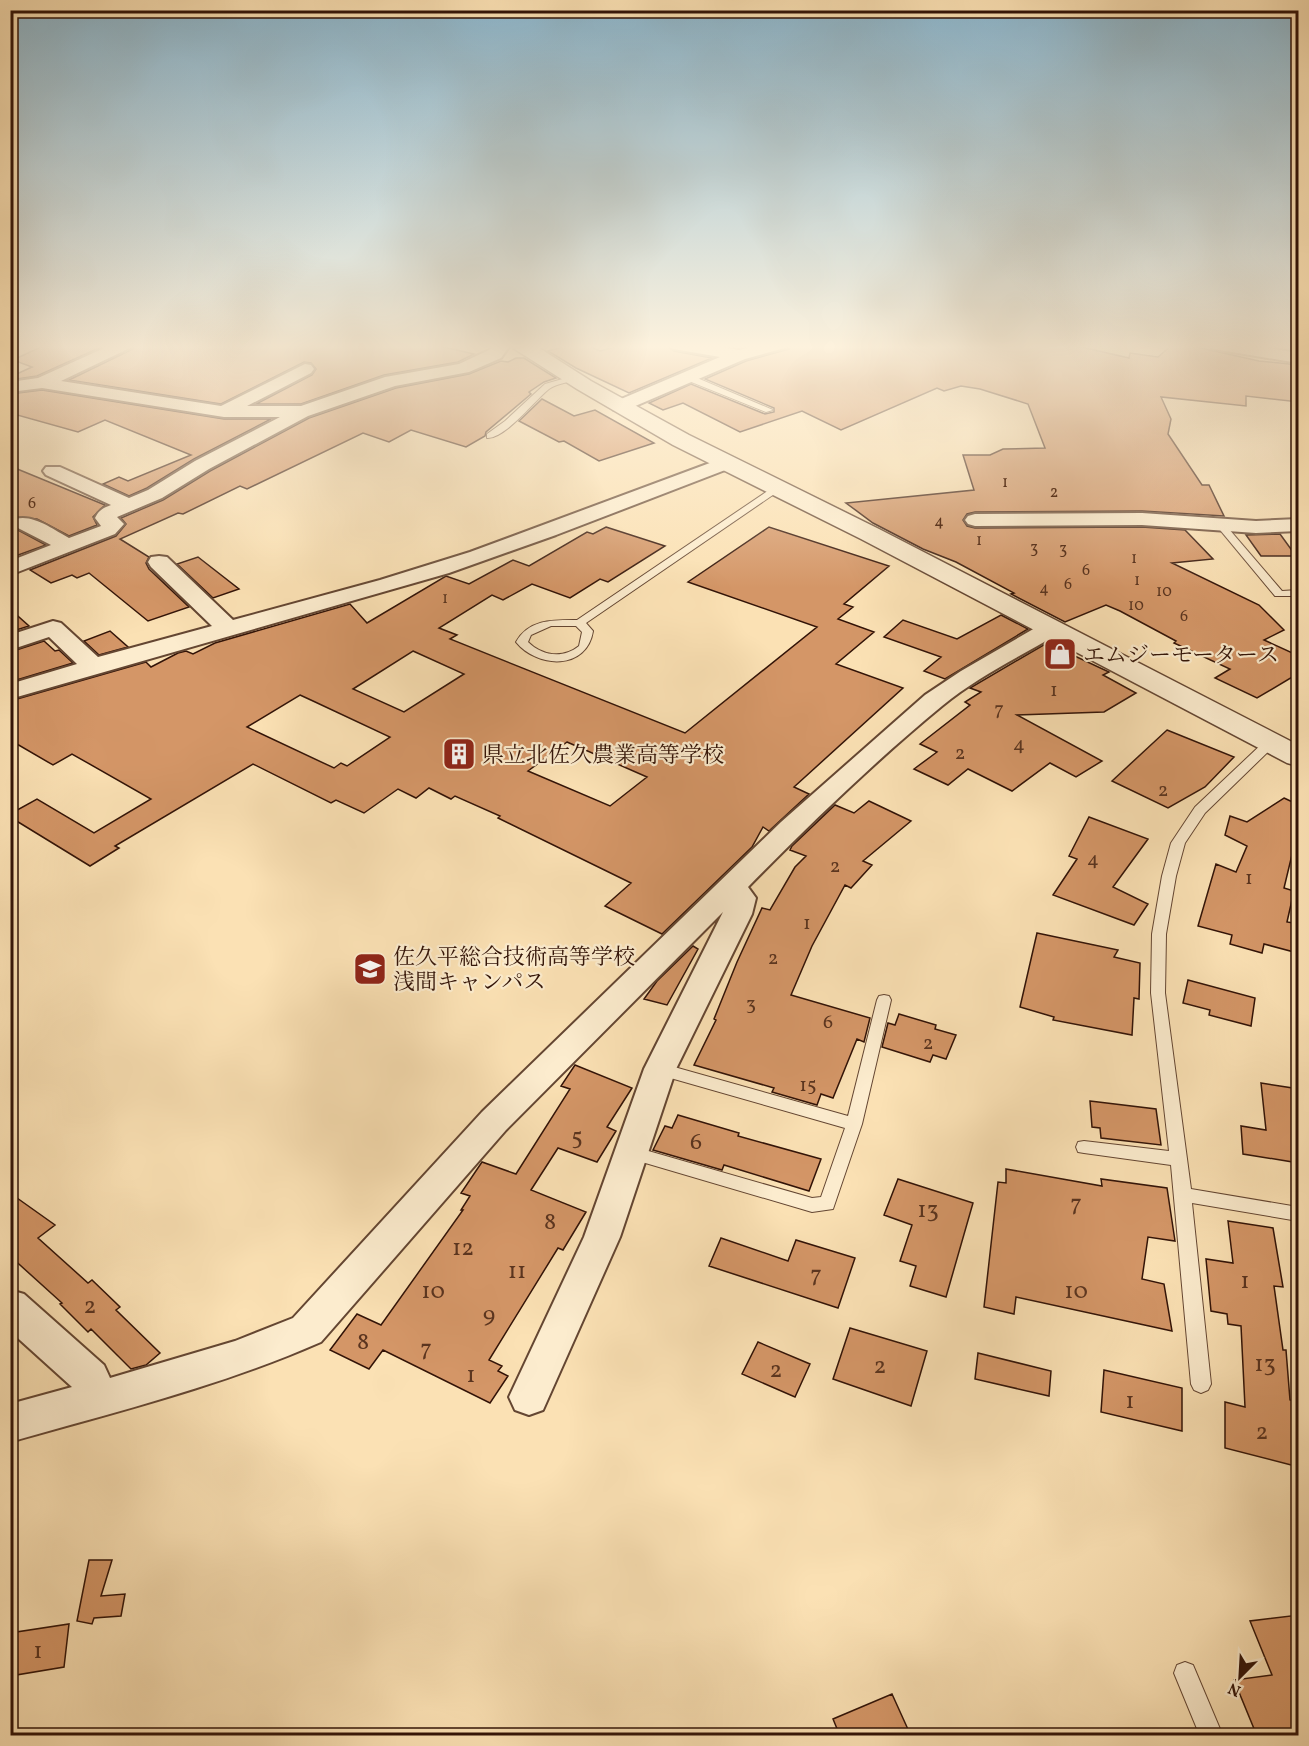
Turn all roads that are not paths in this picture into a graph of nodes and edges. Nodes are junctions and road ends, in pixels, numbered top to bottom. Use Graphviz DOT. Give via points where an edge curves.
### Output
graph roads {
  1 [pos="277,425"];
  2 [pos="505,425"];
  3 [pos="656,425"];
  4 [pos="490,436"];
  5 [pos="726,463"];
  6 [pos="53,471"];
  7 [pos="778,488"];
  8 [pos="128,505"];
  9 [pos="975,520"];
  10 [pos="23,523"];
  11 [pos="1220,523"];
  12 [pos="1299,525"];
  13 [pos="68,546"];
  14 [pos="10,569"];
  15 [pos="137,570"];
  16 [pos="1299,593"];
  17 [pos="579,623"];
  18 [pos="229,629"];
  19 [pos="1050,629"];
  20 [pos="10,643"];
  21 [pos="92,665"];
  22 [pos="10,692"];
  23 [pos="1270,742"];
  24 [pos="1299,757"];
  25 [pos="732,886"];
  26 [pos="884,1000"];
  27 [pos="660,1069"];
  28 [pos="854,1124"];
  29 [pos="1084,1147"];
  30 [pos="631,1152"];
  31 [pos="1178,1159"];
  32 [pos="1183,1195"];
  33 [pos="1299,1214"];
  34 [pos="10,1306"];
  35 [pos="1201,1384"];
  36 [pos="529,1397"];
  37 [pos="94,1398"];
  38 [pos="10,1423"];
  39 [pos="1185,1673"];
  40 [pos="1212,1736"];
  1 -- 8 [label="street" via="155,494"];
  2 -- 4 [label="lane"];
  3 -- 5 [label="street"];
  5 -- 7 [label="street"];
  5 -- 18 [label="street" via="443,568"];
  6 -- 8 [label="street"];
  7 -- 17 [label="lane"];
  7 -- 19 [label="street"];
  8 -- 13 [label="street" via="105,516 114,524 112,528"];
  9 -- 11 [label="street" via="1142,519"];
  10 -- 13 [label="street"];
  11 -- 12 [label="street" via="1256,527"];
  11 -- 16 [label="lane" via="1279,594"];
  13 -- 14 [label="street"];
  15 -- 18 [label="street" via="168,558"];
  17 -- 17 [label="lane" via="549,623 527,633 522,642 528,651 539,655 572,655 582,649 587,639 588,631"];
  18 -- 21 [label="street"];
  19 -- 23 [label="street"];
  19 -- 25 [label="street" via="934,700"];
  20 -- 21 [label="street" via="53,628"];
  21 -- 22 [label="street"];
  23 -- 24 [label="street"];
  23 -- 31 [label="lane" via="1200,810 1178,843 1169,876 1159,934 1158,993"];
  25 -- 27 [label="street" via="741,898 737,914"];
  25 -- 37 [label="street" via="494,1121 307,1330 206,1370"];
  26 -- 28 [label="lane"];
  27 -- 28 [label="lane"];
  27 -- 30 [label="street"];
  28 -- 30 [label="lane" via="827,1204 812,1205"];
  29 -- 31 [label="lane"];
  30 -- 36 [label="street" via="602,1237"];
  31 -- 32 [label="lane"];
  32 -- 33 [label="lane"];
  32 -- 35 [label="lane"];
  34 -- 37 [label="street" via="90,1378"];
  37 -- 38 [label="street"];
  39 -- 40 [label="lane"];
}
